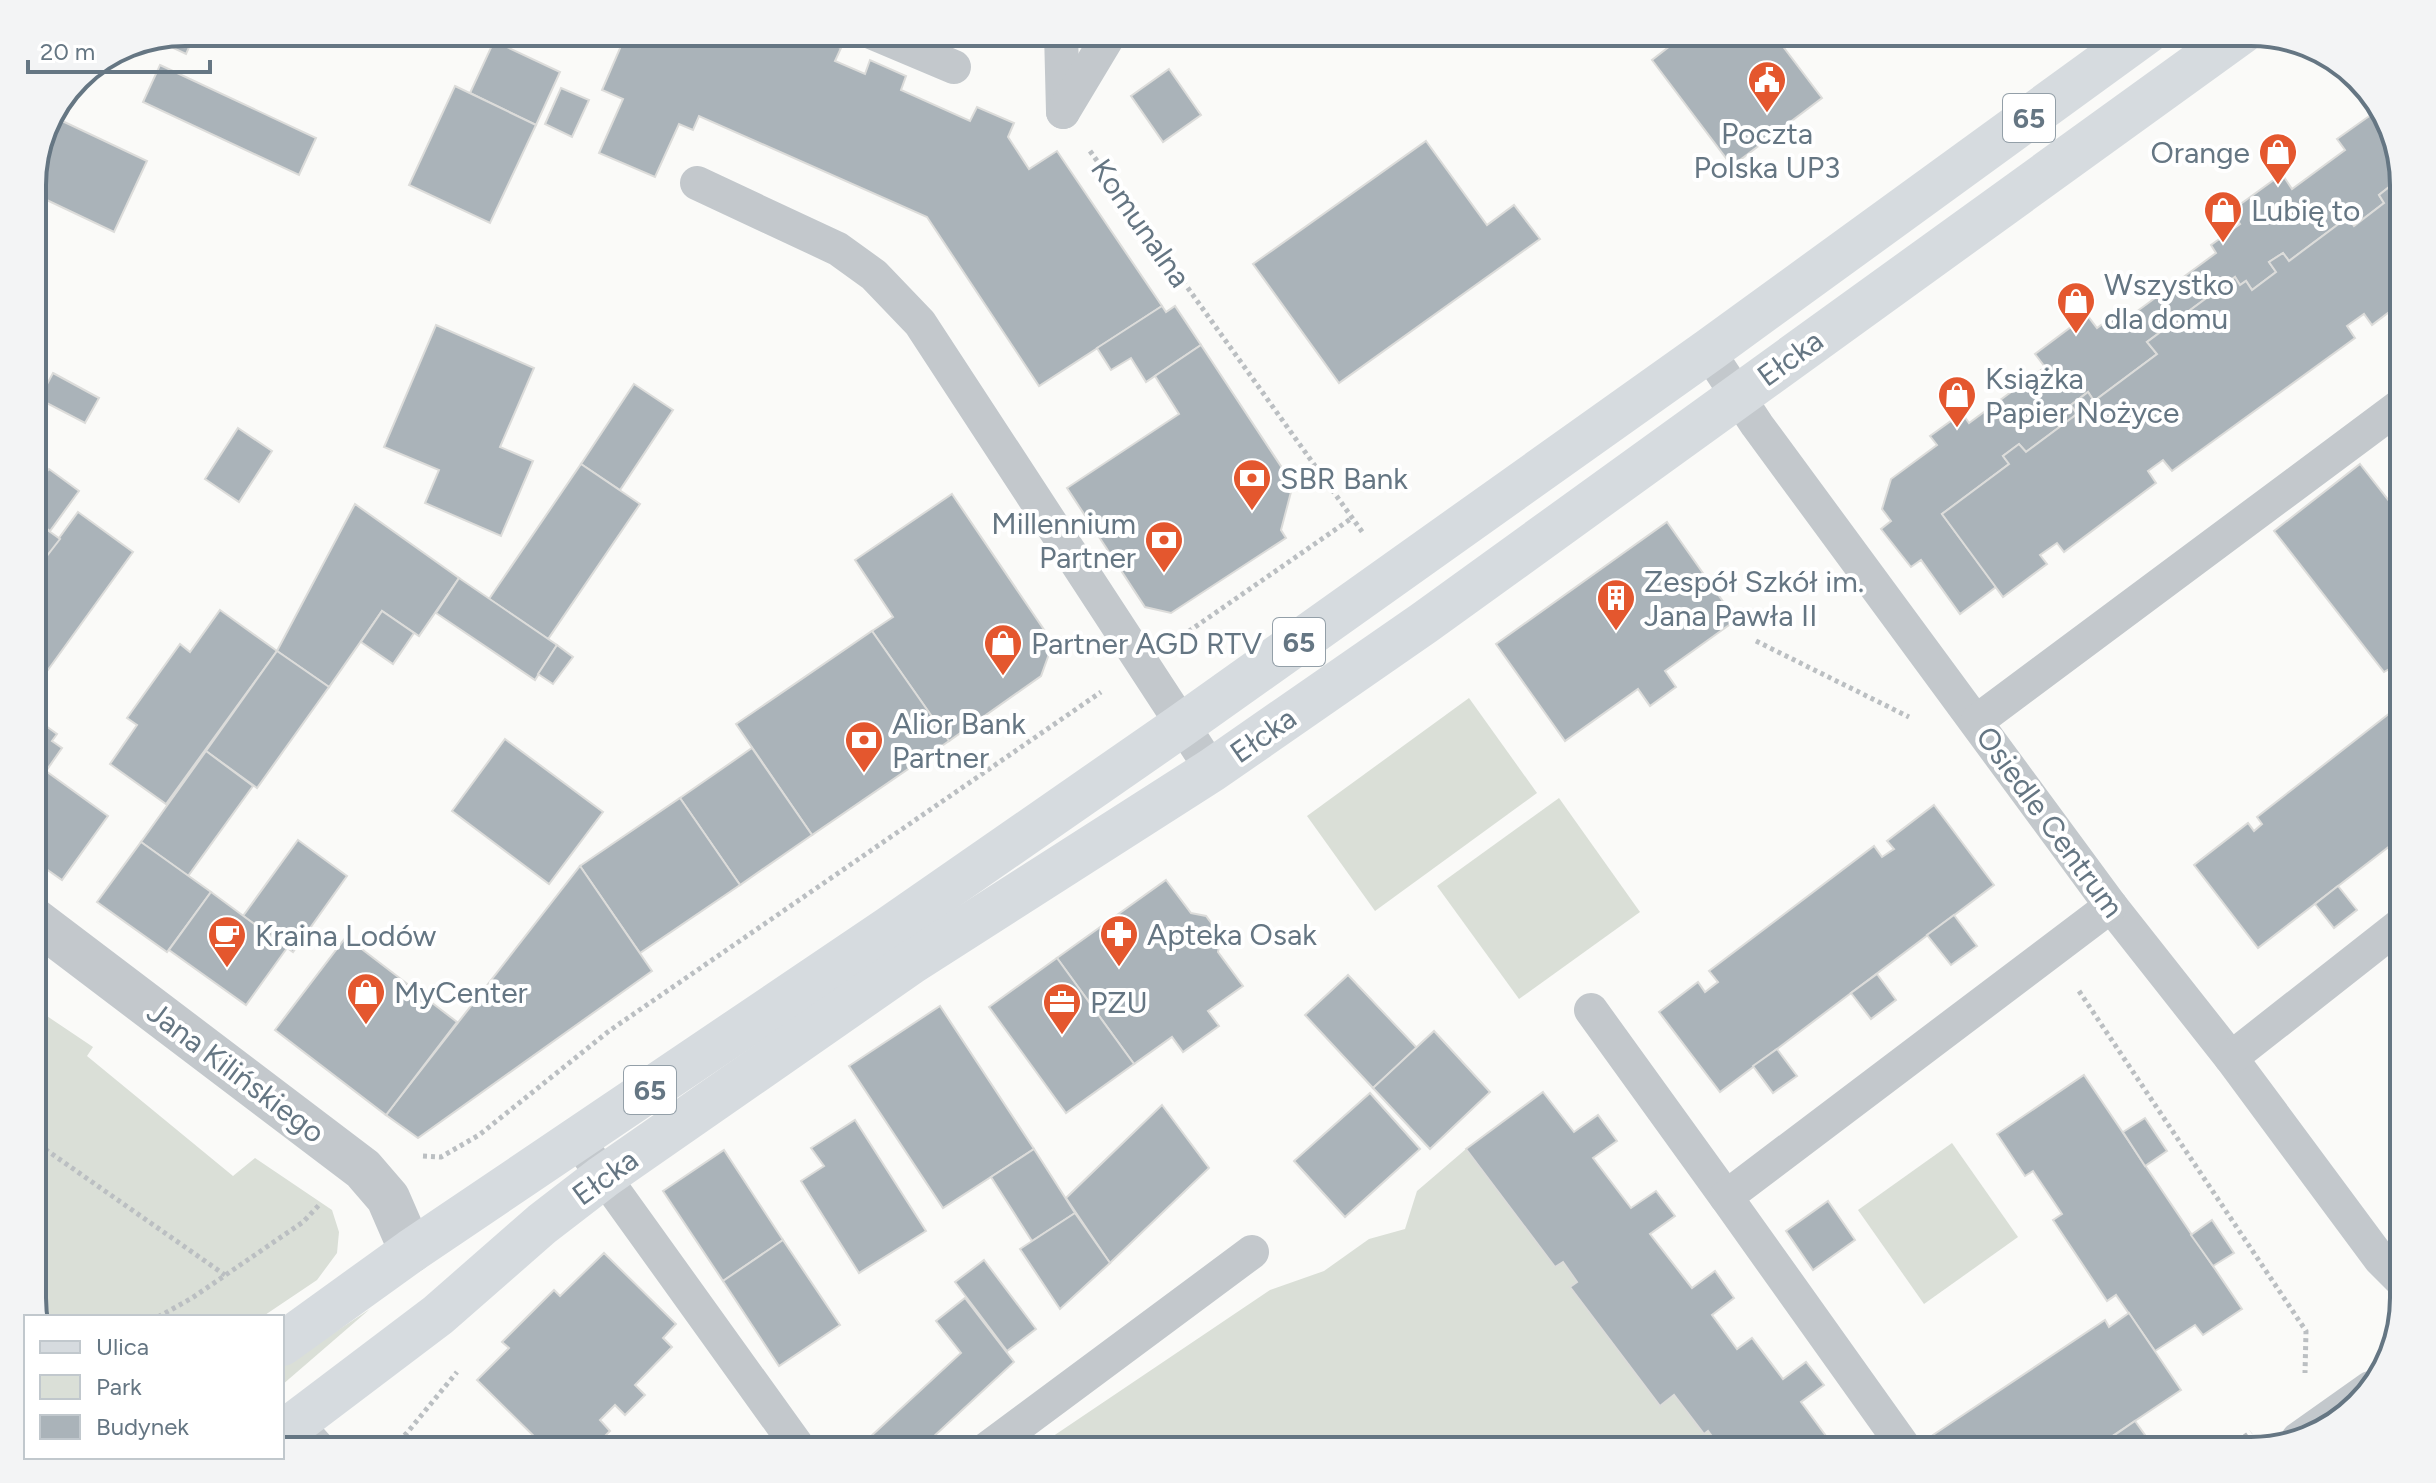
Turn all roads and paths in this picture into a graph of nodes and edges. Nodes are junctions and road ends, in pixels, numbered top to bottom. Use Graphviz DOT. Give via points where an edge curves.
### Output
graph roads {
  1 [pos="904,46"];
  2 [pos="1061,46"];
  3 [pos="1103,46"];
  4 [pos="2128,46"];
  5 [pos="2223,46"];
  6 [pos="954,67"];
  7 [pos="1063,112"];
  8 [pos="697,183"];
  9 [pos="1708,351"];
  10 [pos="1738,396"];
  11 [pos="2390,413"];
  12 [pos="1352,518"];
  13 [pos="1365,537"];
  14 [pos="1756,641"];
  15 [pos="1142,664"];
  16 [pos="1913,719"];
  17 [pos="1977,721"];
  18 [pos="1182,725"];
  19 [pos="1212,770"];
  20 [pos="2111,906"];
  21 [pos="46,929"];
  22 [pos="2390,933"];
  23 [pos="2052,950"];
  24 [pos="1591,1010"];
  25 [pos="2231,1058"];
  26 [pos="578,1139"];
  27 [pos="46,1150"];
  28 [pos="420,1156"];
  29 [pos="603,1177"];
  30 [pos="327,1193"];
  31 [pos="1726,1197"];
  32 [pos="411,1251"];
  33 [pos="1252,1252"];
  34 [pos="2390,1269"];
  35 [pos="225,1275"];
  36 [pos="161,1315"];
  37 [pos="438,1315"];
  38 [pos="284,1343"];
  39 [pos="2304,1377"];
  40 [pos="2259,1426"];
  41 [pos="300,1436"];
  42 [pos="791,1437"];
  43 [pos="1003,1437"];
  44 [pos="1897,1437"];
  45 [pos="2244,1437"];
  1 -- 6 [label="lane"];
  2 -- 7 [label="lane"];
  3 -- 7 [label="lane"];
  4 -- 9 [label="main road, Ełcka / 65"];
  5 -- 10 [label="main road, Ełcka / 65"];
  7 -- 12 [label="path, Komunalna"];
  8 -- 15 [label="lane" via="838,249 874,275 920,323"];
  9 -- 10 [label="lane, Osiedle Centrum"];
  9 -- 18 [label="main road, Ełcka / 65"];
  10 -- 17 [label="lane, Osiedle Centrum"];
  10 -- 19 [label="main road, Ełcka / 65"];
  11 -- 17 [label="lane"];
  12 -- 13 [label="path, Komunalna"];
  12 -- 15 [label="path"];
  14 -- 16 [label="path"];
  15 -- 18 [label="lane"];
  15 -- 28 [label="path" via="609,1031 479,1135 441,1157"];
  17 -- 20 [label="lane, Osiedle Centrum"];
  18 -- 19 [label="lane"];
  18 -- 26 [label="main road, Ełcka / 65"];
  19 -- 29 [label="main road, Ełcka / 65" via="912,962"];
  20 -- 23 [label="lane"];
  20 -- 25 [label="lane, Osiedle Centrum"];
  21 -- 32 [label="street, Jana Kilińskiego" via="363,1169 388,1198"];
  22 -- 25 [label="lane"];
  23 -- 31 [label="lane"];
  23 -- 39 [label="path" via="2306,1331"];
  24 -- 31 [label="lane"];
  25 -- 34 [label="lane, Osiedle Centrum"];
  26 -- 29 [label="lane"];
  26 -- 32 [label="main road, Ełcka / 65"];
  27 -- 35 [label="path"];
  29 -- 37 [label="main road, Ełcka / 65"];
  29 -- 42 [label="lane"];
  30 -- 35 [label="path" via="303,1222"];
  31 -- 44 [label="lane"];
  32 -- 37 [label="main road"];
  32 -- 38 [label="main road, Ełcka / 65"];
  33 -- 43 [label="lane"];
  35 -- 36 [label="path"];
  37 -- 41 [label="main road, Ełcka / 65"];
  40 -- 45 [label="path"];
}
